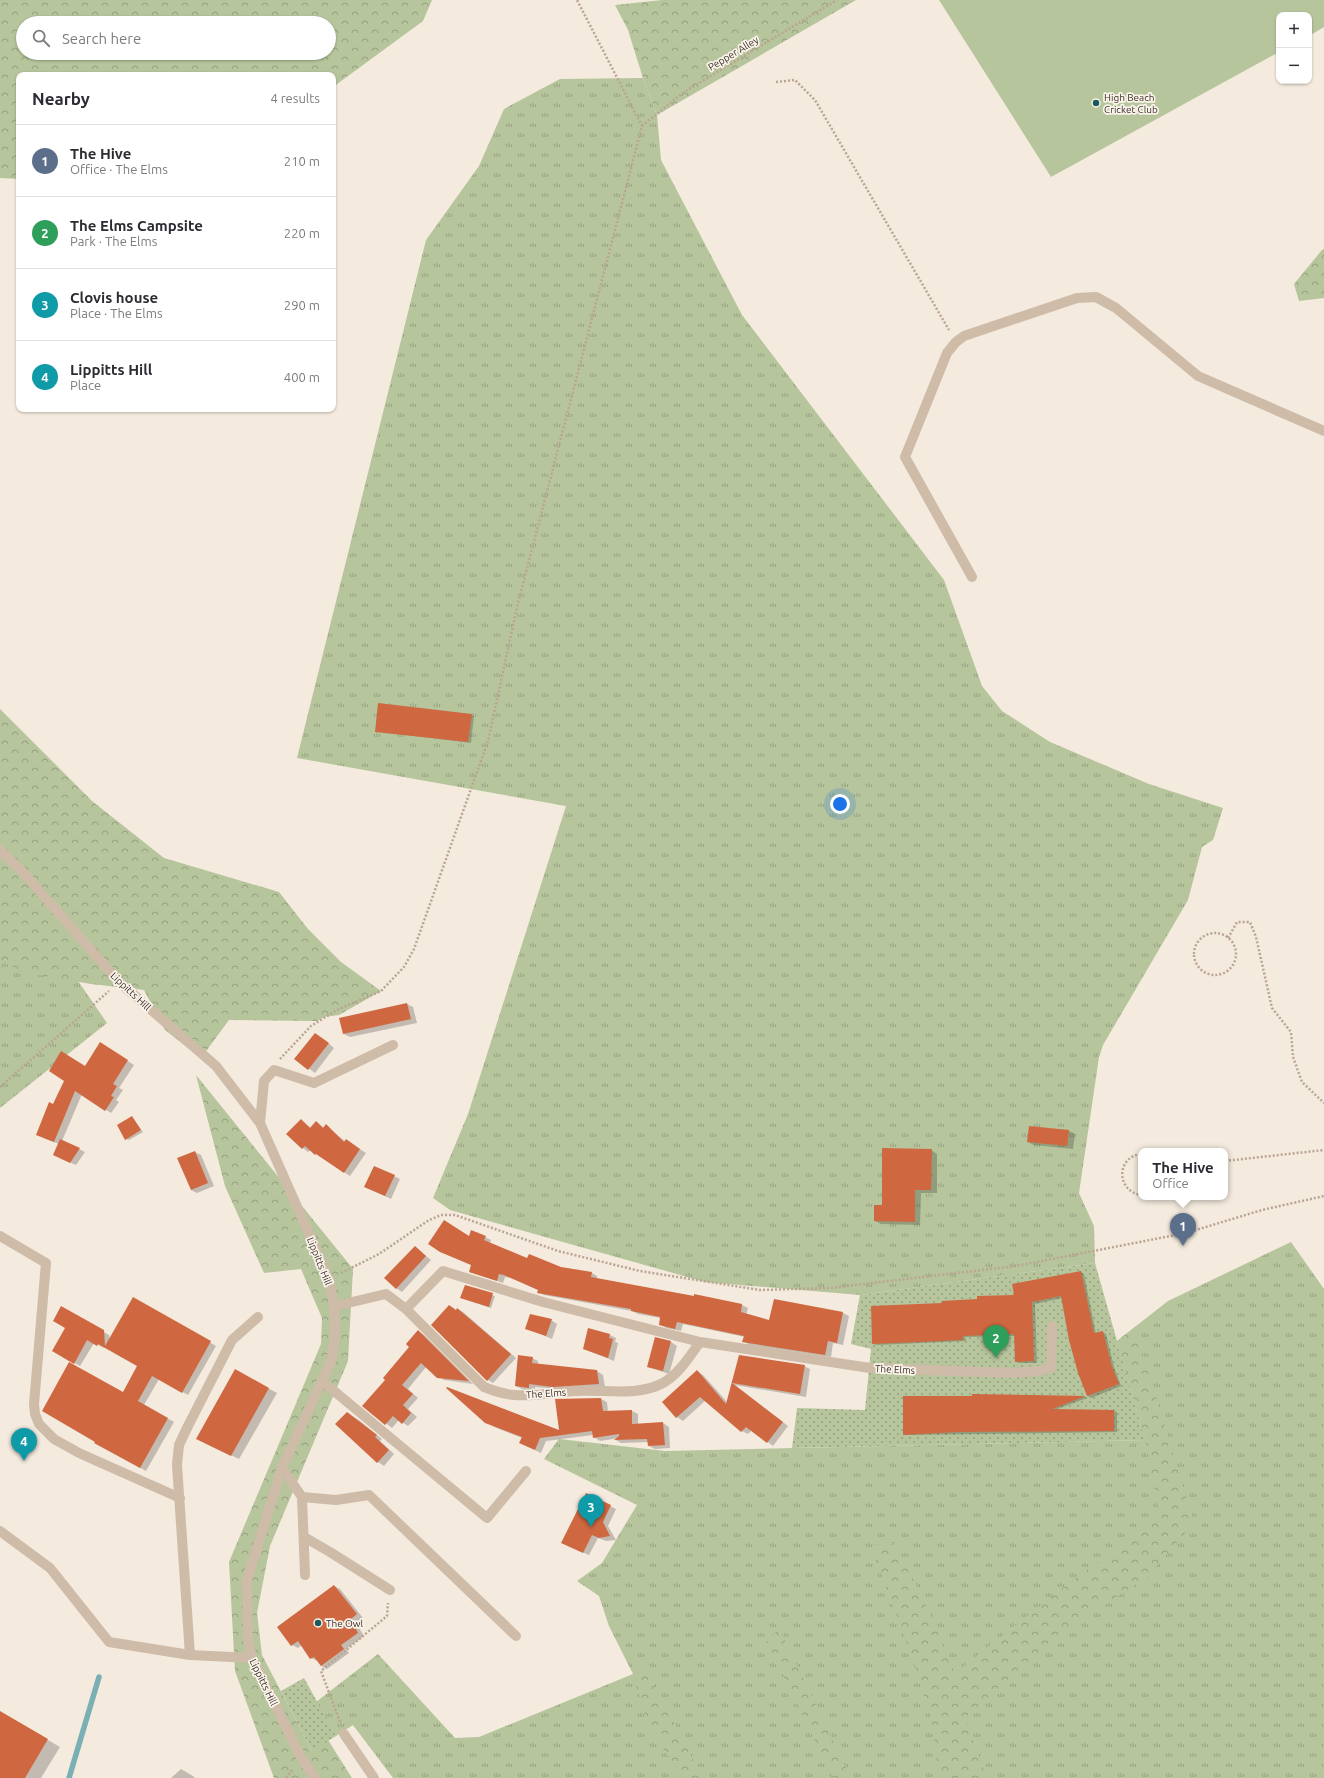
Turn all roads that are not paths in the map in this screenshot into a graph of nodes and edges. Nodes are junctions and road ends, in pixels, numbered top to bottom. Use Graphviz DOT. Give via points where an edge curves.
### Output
graph roads {
  1 [pos="1324,431"];
  2 [pos="972,577"];
  3 [pos="0,850"];
  4 [pos="394,1045"];
  5 [pos="260,1123"];
  6 [pos="0,1236"];
  7 [pos="335,1306"];
  8 [pos="406,1309"];
  9 [pos="258,1318"];
  10 [pos="1052,1326"];
  11 [pos="700,1342"];
  12 [pos="322,1381"];
  13 [pos="282,1468"];
  14 [pos="526,1471"];
  15 [pos="302,1497"];
  16 [pos="180,1498"];
  17 [pos="0,1531"];
  18 [pos="304,1537"];
  19 [pos="306,1575"];
  20 [pos="390,1590"];
  21 [pos="516,1636"];
  22 [pos="190,1655"];
  23 [pos="252,1658"];
  24 [pos="344,1734"];
  25 [pos="315,1778"];
  26 [pos="374,1778"];
  1 -- 2 [label="street" via="1198,376 1116,308 1096,297 1077,298 964,336 947,353 905,457"];
  3 -- 5 [label="street, Lippitts Hill" via="21,870 119,982 216,1066"];
  4 -- 5 [label="street" via="314,1083 274,1070 264,1081"];
  5 -- 7 [label="street, Lippitts Hill" via="330,1279"];
  6 -- 16 [label="street" via="46,1263 34,1404 39,1424 54,1439 79,1453"];
  7 -- 8 [label="street, The Elms" via="386,1294"];
  7 -- 12 [label="street, Lippitts Hill" via="336,1342"];
  8 -- 11 [label="street, The Elms" via="443,1271 543,1302"];
  8 -- 11 [label="street, The Elms" via="484,1387 499,1394 639,1390 653,1387 680,1369"];
  9 -- 16 [label="street" via="232,1340 179,1445 177,1465"];
  10 -- 11 [label="street, The Elms" via="1051,1368 1012,1373 870,1368"];
  12 -- 13 [label="street, Lippitts Hill"];
  12 -- 14 [label="street" via="487,1518"];
  13 -- 15 [label="street"];
  13 -- 23 [label="street, Lippitts Hill" via="247,1580 248,1640"];
  15 -- 18 [label="street"];
  15 -- 21 [label="street" via="336,1500 369,1495"];
  16 -- 22 [label="street"];
  17 -- 22 [label="street" via="50,1568 109,1642"];
  18 -- 19 [label="street"];
  18 -- 20 [label="street"];
  22 -- 23 [label="street"];
  23 -- 25 [label="street, Lippitts Hill" via="301,1757"];
  24 -- 26 [label="street"];
}
